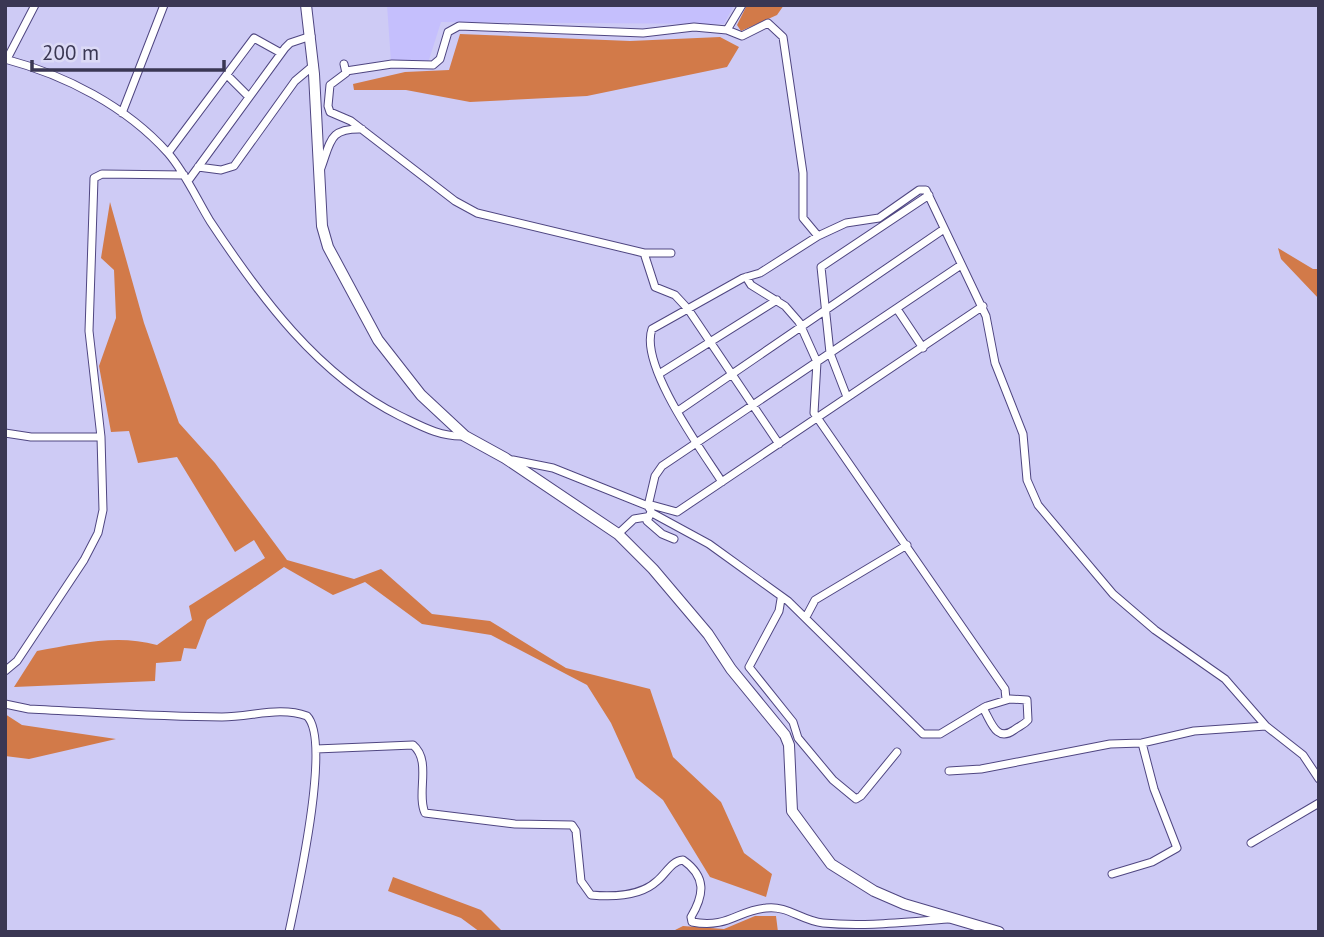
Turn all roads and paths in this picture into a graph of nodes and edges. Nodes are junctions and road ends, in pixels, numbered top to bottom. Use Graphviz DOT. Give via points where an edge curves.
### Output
graph roads {
  1 [pos="35,5"];
  2 [pos="164,5"];
  3 [pos="306,5"];
  4 [pos="742,5"];
  5 [pos="727,30"];
  6 [pos="311,36"];
  7 [pos="281,53"];
  8 [pos="6,59"];
  9 [pos="314,65"];
  10 [pos="227,75"];
  11 [pos="249,97"];
  12 [pos="122,113"];
  13 [pos="363,129"];
  14 [pos="167,153"];
  15 [pos="198,167"];
  16 [pos="319,175"];
  17 [pos="186,178"];
  18 [pos="929,195"];
  19 [pos="944,229"];
  20 [pos="818,236"];
  21 [pos="644,253"];
  22 [pos="671,253"];
  23 [pos="961,265"];
  24 [pos="746,277"];
  25 [pos="777,300"];
  26 [pos="983,306"];
  27 [pos="688,309"];
  28 [pos="897,309"];
  29 [pos="825,311"];
  30 [pos="802,328"];
  31 [pos="711,343"];
  32 [pos="923,348"];
  33 [pos="830,353"];
  34 [pos="817,362"];
  35 [pos="659,374"];
  36 [pos="732,374"];
  37 [pos="847,397"];
  38 [pos="753,405"];
  39 [pos="678,411"];
  40 [pos="817,417"];
  41 [pos="5,433"];
  42 [pos="465,436"];
  43 [pos="102,437"];
  44 [pos="696,443"];
  45 [pos="779,444"];
  46 [pos="505,458"];
  47 [pos="722,482"];
  48 [pos="648,510"];
  49 [pos="618,534"];
  50 [pos="674,539"];
  51 [pos="907,545"];
  52 [pos="781,599"];
  53 [pos="806,617"];
  54 [pos="5,671"];
  55 [pos="1006,699"];
  56 [pos="5,704"];
  57 [pos="983,708"];
  58 [pos="1266,726"];
  59 [pos="790,733"];
  60 [pos="1142,743"];
  61 [pos="316,749"];
  62 [pos="897,752"];
  63 [pos="949,771"];
  64 [pos="1319,779"];
  65 [pos="1319,803"];
  66 [pos="1251,843"];
  67 [pos="1112,874"];
  68 [pos="952,919"];
  69 [pos="289,932"];
  70 [pos="999,932"];
  1 -- 8 [label="street"];
  2 -- 12 [label="street"];
  3 -- 6 [label="main road"];
  4 -- 5 [label="street"];
  5 -- 13 [label="street" via="694,27 643,33 459,26 448,32 440,59 433,65 345,67 330,85 328,108"];
  5 -- 20 [label="street" via="742,36 768,23 783,37 803,173 803,218"];
  6 -- 7 [label="street" via="290,43"];
  6 -- 9 [label="main road"];
  7 -- 10 [label="street" via="254,38"];
  7 -- 11 [label="street"];
  8 -- 12 [label="street" via="56,75"];
  9 -- 15 [label="street" via="295,81 234,166 221,170"];
  9 -- 16 [label="main road"];
  10 -- 11 [label="street"];
  10 -- 14 [label="street"];
  11 -- 15 [label="street"];
  12 -- 14 [label="street"];
  13 -- 16 [label="street" via="334,134"];
  13 -- 21 [label="street" via="477,213"];
  14 -- 17 [label="street"];
  15 -- 17 [label="street"];
  16 -- 42 [label="main road" via="328,247 378,340 421,395"];
  17 -- 42 [label="street" via="220,236 263,293 336,376 367,400 414,423 441,435"];
  17 -- 43 [label="street" via="102,174 92,183 89,331"];
  18 -- 19 [label="street"];
  18 -- 20 [label="street" via="919,190 874,220 846,223"];
  18 -- 29 [label="street" via="824,262 820,270"];
  19 -- 23 [label="street"];
  19 -- 29 [label="street"];
  20 -- 24 [label="street"];
  21 -- 22 [label="street"];
  21 -- 27 [label="street" via="655,287 675,295"];
  23 -- 26 [label="street"];
  23 -- 28 [label="street"];
  24 -- 25 [label="street"];
  24 -- 27 [label="street"];
  25 -- 30 [label="street"];
  25 -- 31 [label="street"];
  26 -- 32 [label="street"];
  26 -- 58 [label="street" via="995,363 1023,434 1027,480 1038,505 1113,594 1155,631 1225,679"];
  27 -- 31 [label="street"];
  27 -- 35 [label="street" via="650,332"];
  28 -- 32 [label="street"];
  28 -- 33 [label="street"];
  29 -- 30 [label="street"];
  29 -- 33 [label="street"];
  30 -- 34 [label="street"];
  30 -- 36 [label="street"];
  31 -- 35 [label="street"];
  31 -- 36 [label="street"];
  32 -- 37 [label="street"];
  33 -- 34 [label="street"];
  33 -- 37 [label="street"];
  34 -- 38 [label="street"];
  34 -- 40 [label="street" via="813,407"];
  35 -- 39 [label="street"];
  36 -- 38 [label="street"];
  36 -- 39 [label="street"];
  37 -- 40 [label="street"];
  38 -- 44 [label="street"];
  38 -- 45 [label="street"];
  39 -- 44 [label="street"];
  40 -- 45 [label="street"];
  40 -- 51 [label="street"];
  41 -- 43 [label="street"];
  42 -- 46 [label="main road"];
  43 -- 54 [label="street" via="103,510 98,533 17,661"];
  44 -- 47 [label="street"];
  44 -- 48 [label="street" via="657,470"];
  45 -- 47 [label="street"];
  46 -- 48 [label="street" via="553,468"];
  46 -- 49 [label="main road"];
  47 -- 48 [label="street" via="677,512"];
  48 -- 49 [label="street"];
  48 -- 50 [label="street" via="662,534"];
  48 -- 52 [label="street" via="760,578"];
  49 -- 59 [label="main road" via="653,569 731,669"];
  51 -- 53 [label="street" via="815,600"];
  51 -- 55 [label="street" via="1005,689"];
  52 -- 53 [label="street"];
  52 -- 59 [label="street" via="749,667 793,722"];
  53 -- 57 [label="street" via="923,734 936,735"];
  55 -- 57 [label="street"];
  55 -- 57 [label="street" via="1026,698 1028,719 1007,735 992,727"];
  56 -- 61 [label="street" via="188,717 296,712 314,723"];
  58 -- 60 [label="street" via="1194,731"];
  58 -- 64 [label="street" via="1303,755"];
  59 -- 62 [label="street" via="856,799"];
  59 -- 68 [label="main road" via="792,811 831,864 894,900"];
  60 -- 63 [label="street"];
  60 -- 67 [label="street" via="1177,848 1152,862"];
  61 -- 68 [label="street" via="414,745 422,757 425,813 515,824 572,825 581,881 591,895 641,891 683,860 692,866 702,890 692,922 731,921 766,907 785,908 818,922 846,924"];
  61 -- 69 [label="street" via="311,812"];
  65 -- 66 [label="street"];
  68 -- 70 [label="main road"];
}
